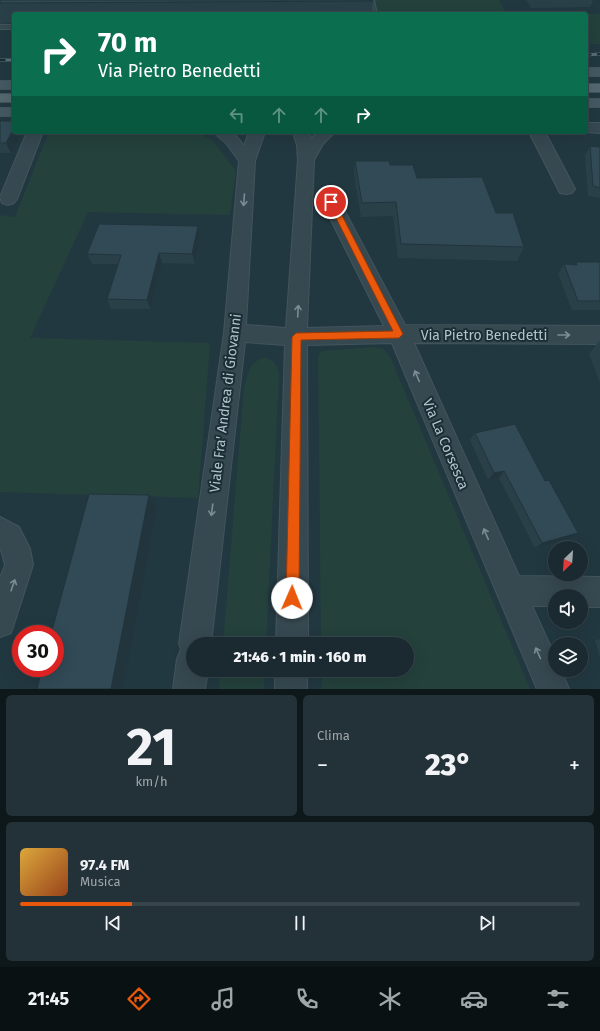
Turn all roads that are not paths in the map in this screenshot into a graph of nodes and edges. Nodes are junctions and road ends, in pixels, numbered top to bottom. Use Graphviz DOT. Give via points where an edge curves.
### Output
graph roads {
  1 [pos="371,0"];
  2 [pos="374,12"];
  3 [pos="0,27"];
  4 [pos="12,27"];
  5 [pos="588,72"];
  6 [pos="600,72"];
  7 [pos="0,85"];
  8 [pos="12,85"];
  9 [pos="588,88"];
  10 [pos="600,88"];
  11 [pos="0,98"];
  12 [pos="12,98"];
  13 [pos="588,103"];
  14 [pos="600,103"];
  15 [pos="0,112"];
  16 [pos="12,112"];
  17 [pos="588,128"];
  18 [pos="600,128"];
  19 [pos="35,134"];
  20 [pos="224,134"];
  21 [pos="256,134"];
  22 [pos="302,134"];
  23 [pos="325,134"];
  24 [pos="538,134"];
  25 [pos="306,160"];
  26 [pos="247,161"];
  27 [pos="0,172"];
  28 [pos="19,172"];
  29 [pos="566,189"];
  30 [pos="8,199"];
  31 [pos="331,202"];
  32 [pos="235,334"];
  33 [pos="399,334"];
  34 [pos="600,335"];
  35 [pos="296,337"];
  36 [pos="0,531"];
  37 [pos="510,591"];
  38 [pos="600,592"];
  39 [pos="0,622"];
  40 [pos="196,637"];
  41 [pos="292,637"];
  42 [pos="191,677"];
  43 [pos="291,677"];
  44 [pos="189,689"];
  45 [pos="291,689"];
  46 [pos="553,689"];
  1 -- 2 [label="lane"];
  3 -- 4 [label="lane"];
  5 -- 6 [label="main road"];
  7 -- 8 [label="main road"];
  9 -- 10 [label="main road"];
  11 -- 12 [label="main road"];
  13 -- 14 [label="main road"];
  15 -- 16 [label="main road"];
  17 -- 18 [label="street"];
  19 -- 28 [label="street"];
  20 -- 26 [label="street" via="232,140"];
  21 -- 26 [label="street, Viale Fra' Andrea di Giovanni"];
  22 -- 25 [label="street"];
  23 -- 25 [label="street"];
  24 -- 29 [label="street"];
  35 -- 25 [label="street, one-way"];
  26 -- 32 [label="street, Viale Fra' Andrea di Giovanni, one-way"];
  27 -- 28 [label="street"];
  28 -- 30 [label="street"];
  31 -- 33 [label="street, Via La Corsesca"];
  32 -- 35 [label="street, Via Pietro Benedetti"];
  32 -- 40 [label="street, Viale Fra' Andrea di Giovanni, one-way"];
  33 -- 34 [label="street, Via Pietro Benedetti, one-way"];
  33 -- 35 [label="street, Via Pietro Benedetti"];
  37 -- 33 [label="street, Via La Corsesca, one-way"];
  35 -- 41 [label="street"];
  39 -- 36 [label="street, one-way" via="19,565 16,550 9,537"];
  37 -- 38 [label="street"];
  46 -- 37 [label="street, Via La Corsesca, one-way"];
  42 -- 44 [label="street"];
  43 -- 45 [label="street"];
}
